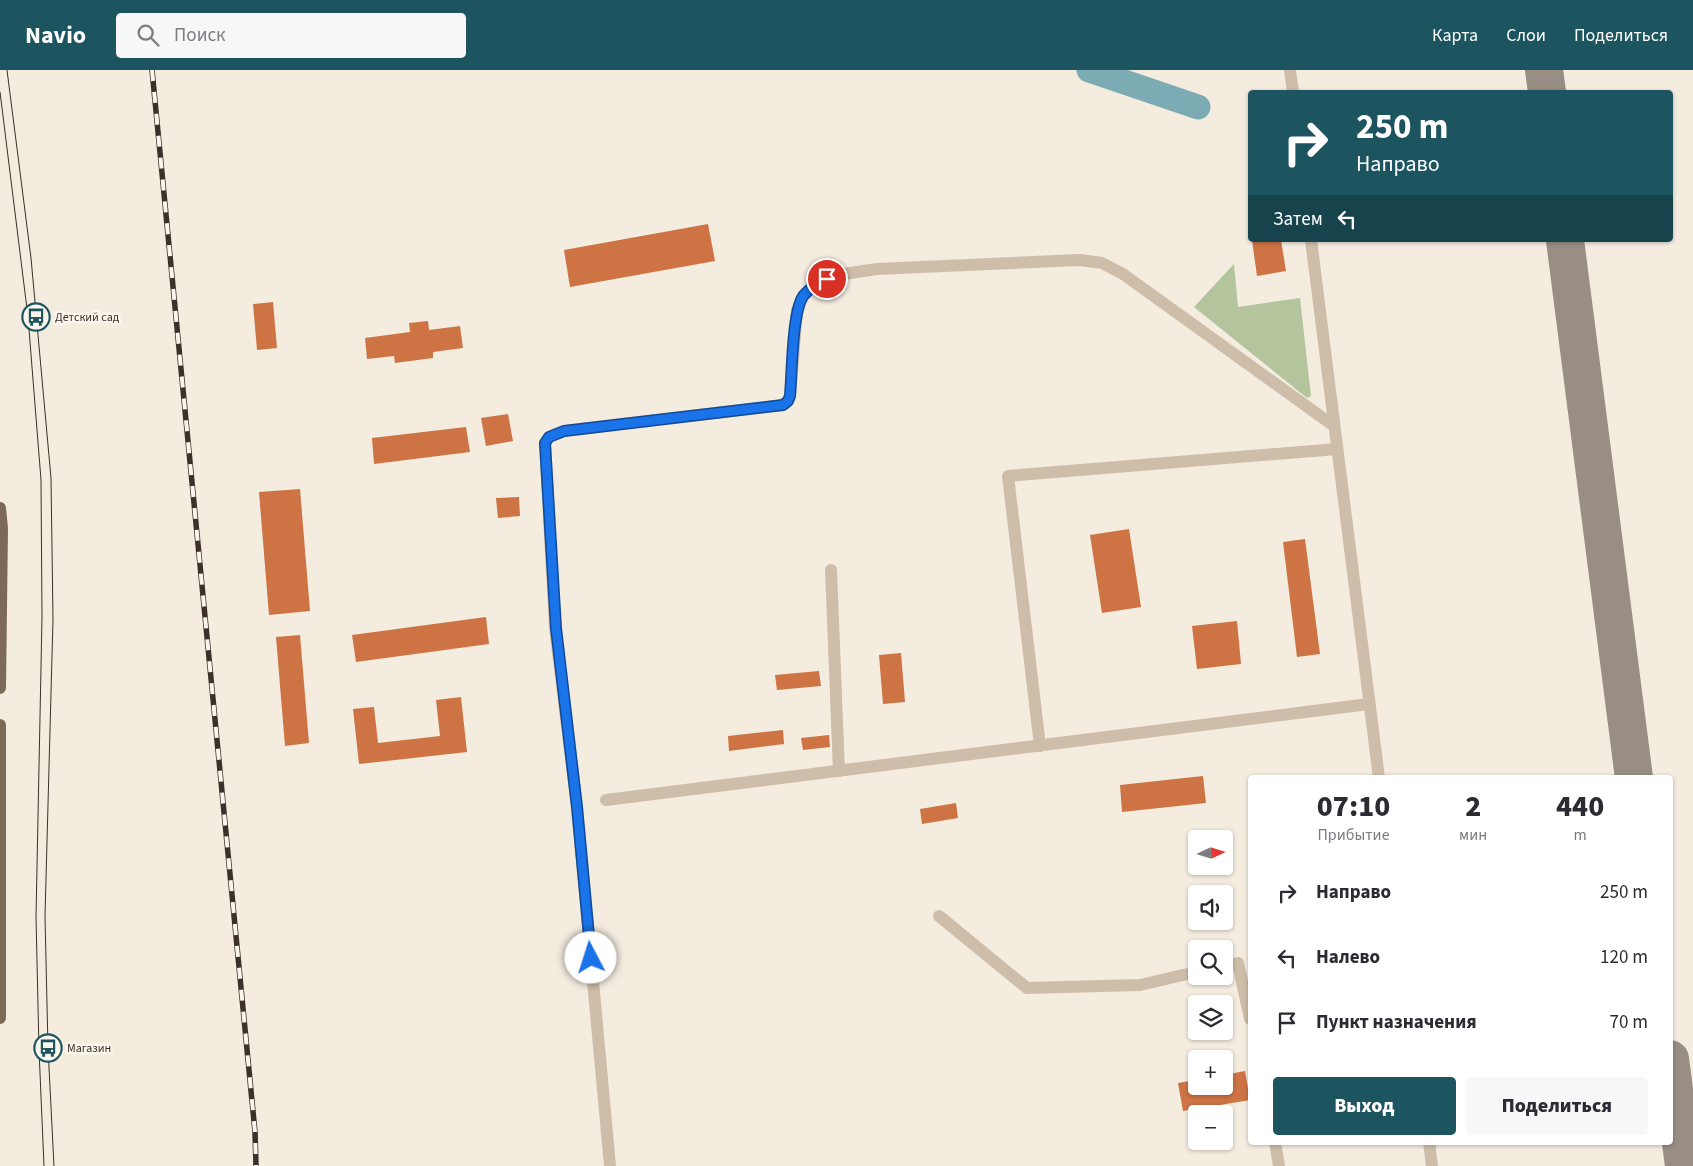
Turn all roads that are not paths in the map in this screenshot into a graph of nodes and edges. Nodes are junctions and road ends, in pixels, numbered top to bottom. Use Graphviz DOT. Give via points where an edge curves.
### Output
graph roads {
  1 [pos="1290,70"];
  2 [pos="1293,90"];
  3 [pos="1311,242"];
  4 [pos="1334,426"];
  5 [pos="1337,449"];
  6 [pos="0,508"];
  7 [pos="1,528"];
  8 [pos="831,570"];
  9 [pos="0,688"];
  10 [pos="1369,704"];
  11 [pos="0,725"];
  12 [pos="1040,746"];
  13 [pos="839,771"];
  14 [pos="1379,775"];
  15 [pos="606,800"];
  16 [pos="0,857"];
  17 [pos="939,916"];
  18 [pos="0,961"];
  19 [pos="1233,964"];
  20 [pos="1188,974"];
  21 [pos="1248,1010"];
  22 [pos="0,1018"];
  23 [pos="1276,1145"];
  24 [pos="1429,1145"];
  25 [pos="610,1166"];
  26 [pos="1279,1166"];
  27 [pos="1432,1166"];
  1 -- 2 [label="lane"];
  3 -- 4 [label="lane"];
  4 -- 5 [label="lane"];
  4 -- 25 [label="lane" via="1123,274 1102,263 1080,260 877,269 837,275 816,284 803,296 797,310 790,396 783,405 564,431 549,437 545,443 556,628 577,807"];
  5 -- 10 [label="lane"];
  5 -- 12 [label="lane" via="1008,476"];
  6 -- 7 [label="main road"];
  7 -- 9 [label="main road"];
  8 -- 13 [label="lane"];
  10 -- 12 [label="lane"];
  10 -- 14 [label="lane"];
  11 -- 16 [label="main road"];
  12 -- 13 [label="lane"];
  13 -- 15 [label="lane"];
  16 -- 18 [label="main road"];
  17 -- 20 [label="lane" via="1027,988 1140,985"];
  18 -- 22 [label="main road"];
  19 -- 21 [label="lane" via="1238,963"];
  23 -- 26 [label="lane"];
  24 -- 27 [label="lane"];
}
